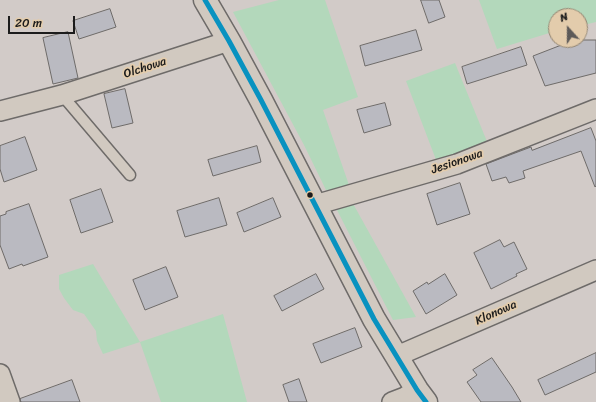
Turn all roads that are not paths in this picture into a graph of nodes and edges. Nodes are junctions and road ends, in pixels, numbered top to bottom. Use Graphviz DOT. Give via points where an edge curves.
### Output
graph roads {
  1 [pos="205,0"];
  2 [pos="229,41"];
  3 [pos="62,95"];
  4 [pos="596,109"];
  5 [pos="0,111"];
  6 [pos="130,175"];
  7 [pos="315,205"];
  8 [pos="596,270"];
  9 [pos="397,356"];
  10 [pos="0,374"];
  11 [pos="421,396"];
  12 [pos="10,402"];
  13 [pos="392,402"];
  1 -- 2 [label="street"];
  2 -- 3 [label="street, Olchowa"];
  2 -- 7 [label="street"];
  3 -- 5 [label="street, Olchowa"];
  3 -- 6 [label="lane"];
  4 -- 7 [label="street, Jesionowa" via="457,164"];
  7 -- 9 [label="street" via="374,319"];
  8 -- 9 [label="street, Klonowa"];
  9 -- 11 [label="street"];
  10 -- 12 [label="street"];
  11 -- 13 [label="street" via="405,397"];
}
